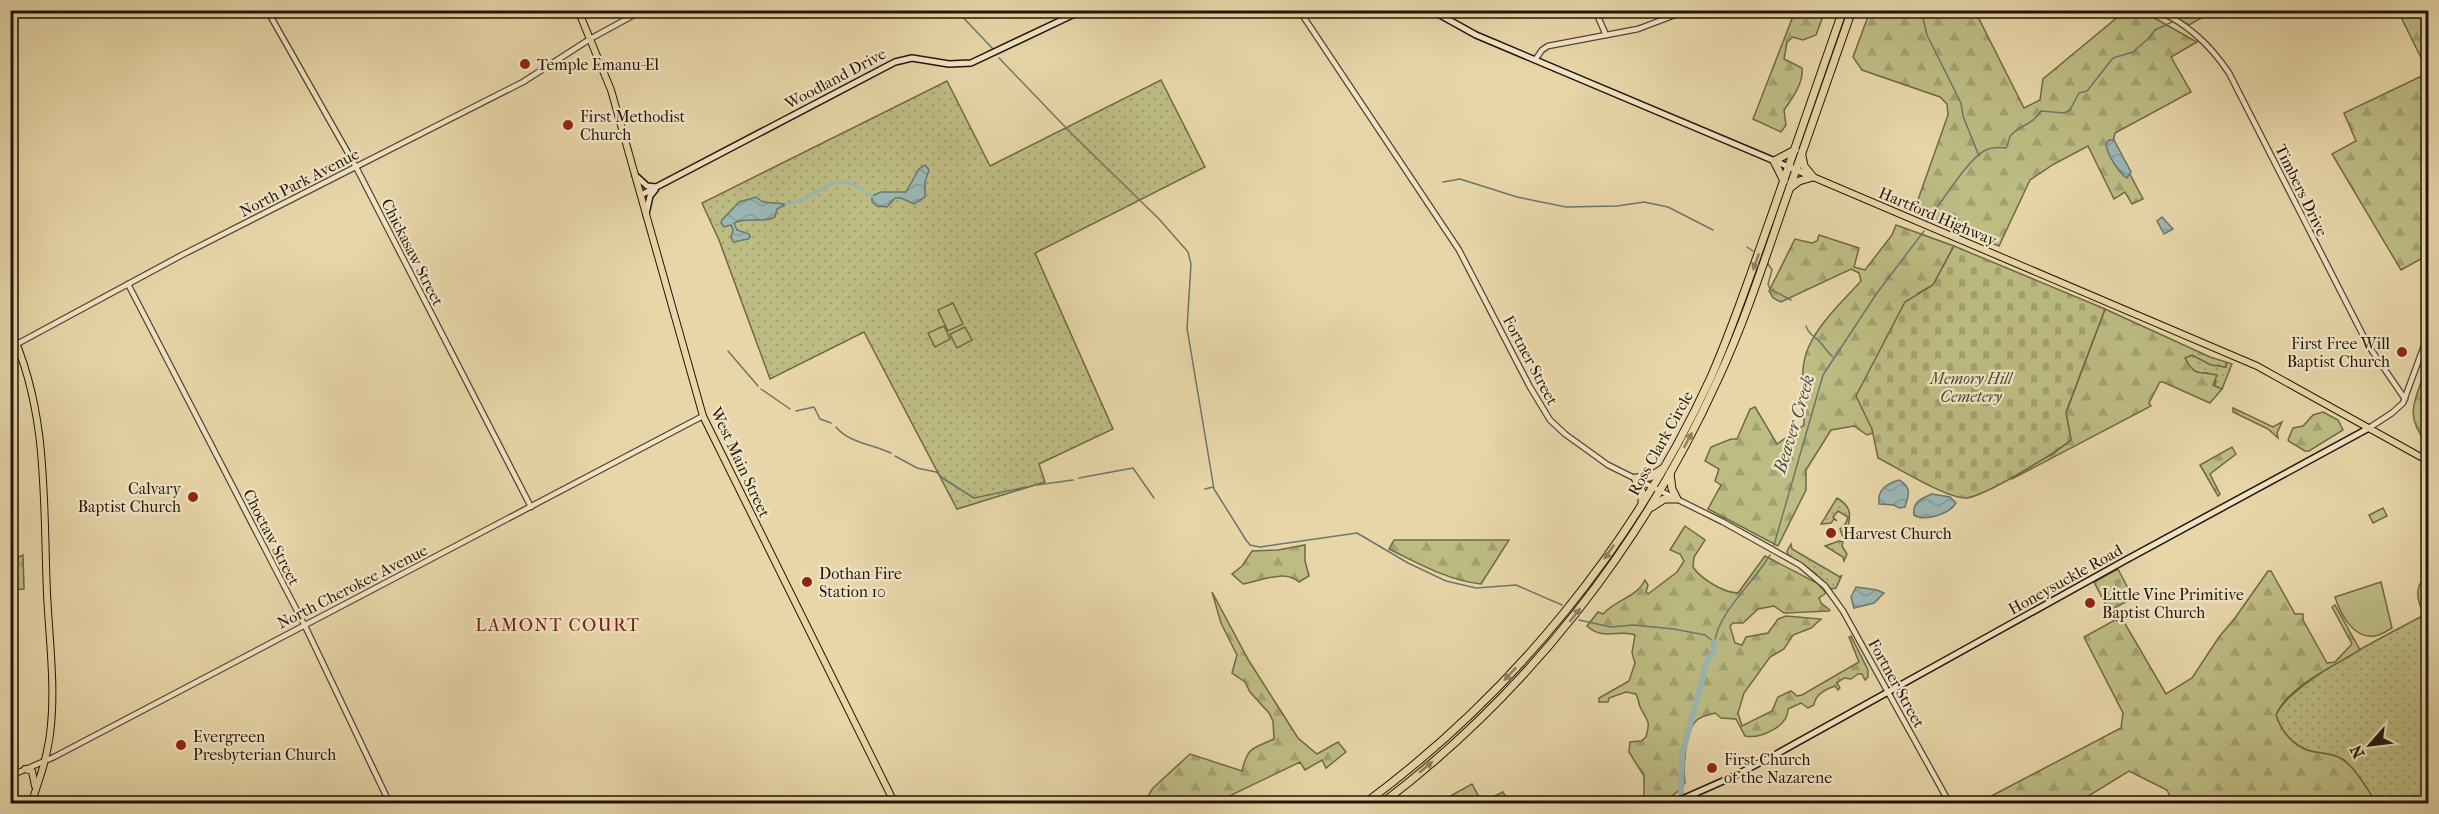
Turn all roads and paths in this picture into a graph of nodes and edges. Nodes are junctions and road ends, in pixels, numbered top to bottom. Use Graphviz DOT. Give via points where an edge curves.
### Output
graph roads {
  1 [pos="267,10"];
  2 [pos="578,10"];
  3 [pos="643,10"];
  4 [pos="1083,10"];
  5 [pos="1299,10"];
  6 [pos="1431,10"];
  7 [pos="1595,10"];
  8 [pos="1688,10"];
  9 [pos="1844,10"];
  10 [pos="1852,10"];
  11 [pos="2156,10"];
  12 [pos="1836,31"];
  13 [pos="1606,35"];
  14 [pos="590,39"];
  15 [pos="1842,39"];
  16 [pos="1831,58"];
  17 [pos="1535,60"];
  18 [pos="1798,152"];
  19 [pos="1774,161"];
  20 [pos="356,167"];
  21 [pos="1792,168"];
  22 [pos="635,175"];
  23 [pos="1814,177"];
  24 [pos="1784,182"];
  25 [pos="658,187"];
  26 [pos="1790,188"];
  27 [pos="641,195"];
  28 [pos="646,214"];
  29 [pos="1770,233"];
  30 [pos="128,284"];
  31 [pos="10,329"];
  32 [pos="2428,334"];
  33 [pos="17,344"];
  34 [pos="2405,399"];
  35 [pos="703,416"];
  36 [pos="2369,428"];
  37 [pos="2428,461"];
  38 [pos="1667,470"];
  39 [pos="1635,478"];
  40 [pos="1656,489"];
  41 [pos="1677,499"];
  42 [pos="1642,505"];
  43 [pos="531,507"];
  44 [pos="1648,511"];
  45 [pos="304,625"];
  46 [pos="1549,631"];
  47 [pos="1536,645"];
  48 [pos="1548,647"];
  49 [pos="1537,659"];
  50 [pos="1888,693"];
  51 [pos="44,761"];
  52 [pos="25,769"];
  53 [pos="10,776"];
  54 [pos="36,790"];
  55 [pos="31,804"];
  56 [pos="390,804"];
  57 [pos="895,804"];
  58 [pos="1364,804"];
  59 [pos="1381,804"];
  60 [pos="1671,804"];
  61 [pos="1950,804"];
  1 -- 20 [label="street, Chickasaw Street"];
  2 -- 14 [label="main road, West Main Street"];
  3 -- 14 [label="street, North Park Avenue"];
  4 -- 25 [label="main road, Woodland Drive" via="972,63 912,58 895,62"];
  5 -- 39 [label="street, Fortner Street" via="1454,243 1543,411 1558,428 1608,465"];
  6 -- 17 [label="main road, Hartford Highway" via="1476,35"];
  7 -- 13 [label="street"];
  8 -- 13 [label="street" via="1638,29"];
  9 -- 12 [label="highway, Ross Clark Circle"];
  10 -- 15 [label="highway, Ross Clark Circle"];
  11 -- 34 [label="street, Timbers Drive" via="2197,37 2229,73 2359,328"];
  12 -- 15 [label="highway"];
  12 -- 16 [label="highway, Ross Clark Circle"];
  13 -- 17 [label="street" via="1548,46"];
  14 -- 20 [label="street, North Park Avenue" via="523,82"];
  14 -- 22 [label="main road, West Main Street" via="611,90"];
  15 -- 16 [label="highway, Ross Clark Circle"];
  16 -- 18 [label="highway, Ross Clark Circle"];
  17 -- 19 [label="main road, Hartford Highway"];
  18 -- 19 [label="highway"];
  18 -- 21 [label="highway, Ross Clark Circle"];
  18 -- 23 [label="highway"];
  19 -- 21 [label="main road, Hartford Highway"];
  19 -- 24 [label="highway"];
  20 -- 30 [label="street, North Park Avenue"];
  20 -- 43 [label="street, Chickasaw Street"];
  21 -- 23 [label="main road, Hartford Highway"];
  21 -- 24 [label="highway, Ross Clark Circle"];
  21 -- 26 [label="highway, Ross Clark Circle"];
  22 -- 25 [label="main road" via="647,186"];
  22 -- 27 [label="main road, West Main Street"];
  23 -- 26 [label="highway"];
  23 -- 36 [label="main road, Hartford Highway" via="2257,366"];
  24 -- 29 [label="highway, Ross Clark Circle"];
  25 -- 27 [label="main road, Woodland Drive"];
  25 -- 28 [label="main road" via="650,196"];
  26 -- 29 [label="highway, Ross Clark Circle"];
  27 -- 28 [label="main road, West Main Street"];
  28 -- 35 [label="main road, West Main Street"];
  29 -- 38 [label="highway, Ross Clark Circle" via="1705,398"];
  30 -- 33 [label="street, North Park Avenue"];
  30 -- 45 [label="street, Choctaw Street"];
  31 -- 33 [label="main road"];
  32 -- 34 [label="street, Honeysuckle Road"];
  33 -- 51 [label="main road" via="32,386 40,434 51,705"];
  34 -- 36 [label="street, Honeysuckle Road"];
  35 -- 43 [label="street, North Cherokee Avenue"];
  35 -- 57 [label="main road, West Main Street"];
  36 -- 37 [label="main road, Hartford Highway"];
  36 -- 50 [label="main road, Honeysuckle Road"];
  38 -- 39 [label="highway"];
  38 -- 40 [label="highway, Ross Clark Circle"];
  38 -- 41 [label="highway"];
  39 -- 40 [label="street, Fortner Street"];
  39 -- 42 [label="highway" via="1642,492"];
  40 -- 41 [label="street, Fortner Street"];
  40 -- 42 [label="highway, Ross Clark Circle"];
  40 -- 44 [label="highway, Ross Clark Circle"];
  41 -- 44 [label="highway" via="1661,501"];
  41 -- 50 [label="street, Fortner Street" via="1817,577 1837,601"];
  42 -- 46 [label="highway, Ross Clark Circle, one-way"];
  43 -- 45 [label="street, North Cherokee Avenue"];
  48 -- 44 [label="highway, Ross Clark Circle, one-way" via="1608,571"];
  45 -- 51 [label="street, North Cherokee Avenue"];
  45 -- 56 [label="street, Choctaw Street"];
  46 -- 47 [label="highway, Ross Clark Circle"];
  46 -- 48 [label="highway"];
  47 -- 49 [label="highway"];
  47 -- 58 [label="highway, Ross Clark Circle, one-way" via="1456,728"];
  48 -- 49 [label="highway, Ross Clark Circle"];
  59 -- 49 [label="highway, Ross Clark Circle, one-way" via="1467,730"];
  50 -- 60 [label="main road, Honeysuckle Road" via="1752,767"];
  50 -- 61 [label="street, Fortner Street"];
  51 -- 52 [label="street, North Cherokee Avenue"];
  51 -- 54 [label="main road"];
  52 -- 53 [label="street, North Cherokee Avenue"];
  52 -- 54 [label="main road" via="34,774"];
  54 -- 55 [label="main road"];
}
